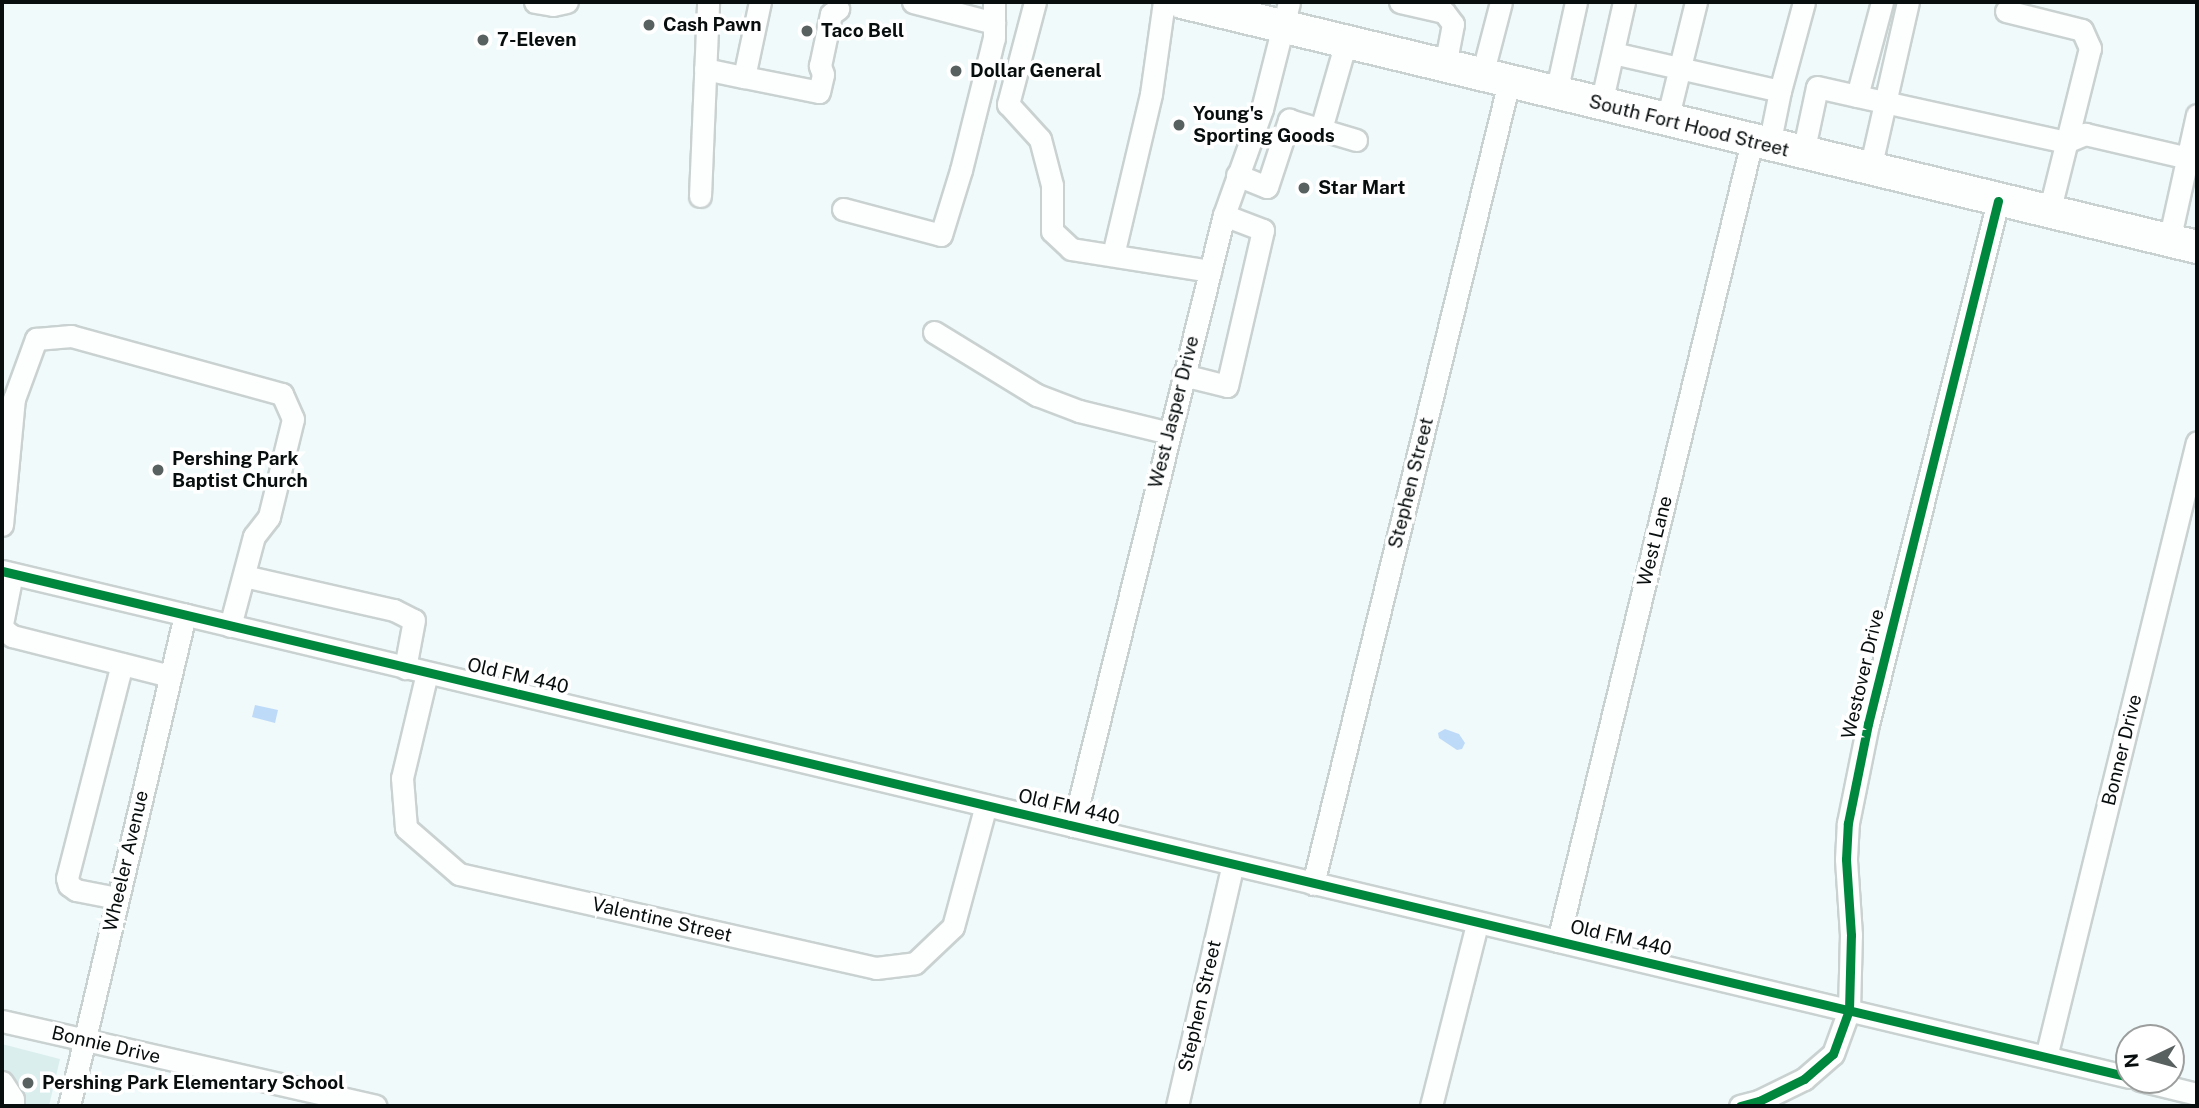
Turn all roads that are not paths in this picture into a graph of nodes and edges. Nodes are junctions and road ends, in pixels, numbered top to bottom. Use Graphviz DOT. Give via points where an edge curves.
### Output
graph roads {
  1 [pos="534,2"];
  2 [pos="566,2"];
  3 [pos="708,2"];
  4 [pos="760,2"];
  5 [pos="913,2"];
  6 [pos="994,2"];
  7 [pos="1035,2"];
  8 [pos="1164,2"];
  9 [pos="1181,2"];
  10 [pos="1400,2"];
  11 [pos="1502,2"];
  12 [pos="1576,2"];
  13 [pos="1624,2"];
  14 [pos="1696,2"];
  15 [pos="1804,2"];
  16 [pos="1882,2"];
  17 [pos="1908,2"];
  18 [pos="839,5"];
  19 [pos="2007,11"];
  20 [pos="1287,14"];
  21 [pos="994,23"];
  22 [pos="1346,42"];
  23 [pos="1613,53"];
  24 [pos="1445,66"];
  25 [pos="1680,68"];
  26 [pos="705,69"];
  27 [pos="744,76"];
  28 [pos="1496,78"];
  29 [pos="1780,91"];
  30 [pos="1556,93"];
  31 [pos="1857,96"];
  32 [pos="1885,103"];
  33 [pos="1601,104"];
  34 [pos="2197,115"];
  35 [pos="1667,120"];
  36 [pos="1255,127"];
  37 [pos="1321,130"];
  38 [pos="1283,138"];
  39 [pos="1356,140"];
  40 [pos="2066,142"];
  41 [pos="1761,143"];
  42 [pos="1803,153"];
  43 [pos="2188,158"];
  44 [pos="1870,169"];
  45 [pos="1237,175"];
  46 [pos="700,196"];
  47 [pos="1998,201"];
  48 [pos="843,209"];
  49 [pos="2049,212"];
  50 [pos="1224,215"];
  51 [pos="2183,244"];
  52 [pos="1113,255"];
  53 [pos="1210,271"];
  54 [pos="934,332"];
  55 [pos="1183,375"];
  56 [pos="1169,433"];
  57 [pos="2197,442"];
  58 [pos="2,525"];
  59 [pos="7,572"];
  60 [pos="243,576"];
  61 [pos="185,615"];
  62 [pos="2,626"];
  63 [pos="230,626"];
  64 [pos="122,664"];
  65 [pos="405,668"];
  66 [pos="427,673"];
  67 [pos="170,676"];
  68 [pos="986,805"];
  69 [pos="1073,826"];
  70 [pos="1234,864"];
  71 [pos="1313,884"];
  72 [pos="117,898"];
  73 [pos="1477,924"];
  74 [pos="1558,941"];
  75 [pos="1849,1010"];
  76 [pos="2,1021"];
  77 [pos="84,1040"];
  78 [pos="2046,1057"];
  79 [pos="2115,1074"];
  80 [pos="2,1082"];
  81 [pos="13,1106"];
  82 [pos="69,1106"];
  83 [pos="374,1106"];
  84 [pos="1177,1106"];
  85 [pos="1431,1106"];
  86 [pos="1740,1106"];
  1 -- 2 [label="street"];
  3 -- 26 [label="street"];
  4 -- 27 [label="street"];
  5 -- 21 [label="street"];
  6 -- 21 [label="street"];
  7 -- 52 [label="street" via="1009,104 1040,139 1052,185 1052,231 1071,249"];
  8 -- 52 [label="street" via="1151,94"];
  9 -- 20 [label="highway, South Fort Hood Street"];
  10 -- 24 [label="street" via="1444,12 1453,23"];
  11 -- 28 [label="street, Stephen Street"];
  12 -- 30 [label="street"];
  13 -- 23 [label="street"];
  14 -- 25 [label="street"];
  15 -- 29 [label="street, West Lane"];
  16 -- 31 [label="street"];
  17 -- 32 [label="street"];
  18 -- 27 [label="street" via="831,14 819,92"];
  19 -- 40 [label="street" via="2082,30 2090,48"];
  20 -- 22 [label="highway, South Fort Hood Street"];
  20 -- 36 [label="street, West Jasper Drive"];
  21 -- 48 [label="street" via="961,170 941,234"];
  22 -- 24 [label="highway, South Fort Hood Street"];
  22 -- 37 [label="street"];
  23 -- 25 [label="street"];
  23 -- 33 [label="street"];
  24 -- 28 [label="highway, South Fort Hood Street"];
  25 -- 29 [label="street"];
  25 -- 35 [label="street"];
  26 -- 27 [label="street"];
  26 -- 46 [label="street"];
  28 -- 30 [label="highway, South Fort Hood Street"];
  28 -- 71 [label="street, Stephen Street"];
  29 -- 41 [label="street, West Lane"];
  30 -- 33 [label="highway, South Fort Hood Street"];
  31 -- 32 [label="street"];
  31 -- 42 [label="street" via="1816,87"];
  32 -- 40 [label="street"];
  32 -- 44 [label="street"];
  33 -- 35 [label="highway, South Fort Hood Street"];
  34 -- 43 [label="street"];
  35 -- 41 [label="highway, South Fort Hood Street"];
  36 -- 38 [label="street"];
  36 -- 45 [label="street, West Jasper Drive"];
  37 -- 38 [label="street" via="1289,120"];
  37 -- 39 [label="street"];
  38 -- 45 [label="street" via="1267,187"];
  40 -- 43 [label="street" via="2085,134"];
  40 -- 49 [label="street"];
  41 -- 42 [label="highway, South Fort Hood Street"];
  41 -- 74 [label="street, West Lane"];
  42 -- 44 [label="highway, South Fort Hood Street"];
  43 -- 51 [label="street"];
  44 -- 47 [label="highway, South Fort Hood Street"];
  45 -- 50 [label="street, West Jasper Drive"];
  47 -- 49 [label="highway, South Fort Hood Street"];
  47 -- 75 [label="street, Westover Drive" via="1868,724 1848,823"];
  49 -- 51 [label="highway, South Fort Hood Street"];
  50 -- 53 [label="street, West Jasper Drive"];
  50 -- 55 [label="street" via="1263,230 1227,386"];
  52 -- 53 [label="street"];
  53 -- 55 [label="street, West Jasper Drive"];
  54 -- 56 [label="street" via="1037,395 1079,411"];
  55 -- 56 [label="street, West Jasper Drive"];
  56 -- 69 [label="street, West Jasper Drive"];
  57 -- 78 [label="street, Bonner Drive"];
  58 -- 60 [label="street" via="14,400 36,339 71,336 282,394 293,419 269,517 254,536"];
  59 -- 61 [label="street, Old FM 440"];
  59 -- 62 [label="street"];
  60 -- 63 [label="street"];
  60 -- 65 [label="street" via="394,610 415,620"];
  61 -- 63 [label="street, Old FM 440"];
  61 -- 67 [label="street, Wheeler Avenue"];
  62 -- 64 [label="street" via="12,636"];
  63 -- 65 [label="street, Old FM 440"];
  64 -- 67 [label="street"];
  64 -- 72 [label="street" via="67,878 76,890"];
  65 -- 66 [label="street, Old FM 440"];
  66 -- 68 [label="street, Old FM 440"];
  66 -- 68 [label="street, Valentine Street" via="402,778 406,828 459,874 876,968 915,963 953,927"];
  67 -- 72 [label="street, Wheeler Avenue"];
  68 -- 69 [label="street, Old FM 440"];
  69 -- 70 [label="street, Old FM 440"];
  70 -- 71 [label="street, Old FM 440"];
  70 -- 84 [label="street, Stephen Street"];
  71 -- 73 [label="street, Old FM 440"];
  72 -- 77 [label="street, Wheeler Avenue"];
  73 -- 74 [label="street, Old FM 440"];
  73 -- 85 [label="street"];
  74 -- 75 [label="street, Old FM 440"];
  75 -- 78 [label="street, Old FM 440"];
  75 -- 86 [label="street, Westover Drive" via="1833,1054 1804,1079"];
  76 -- 77 [label="street, Bonnie Drive"];
  77 -- 82 [label="street, Wheeler Avenue"];
  77 -- 83 [label="street, Bonnie Drive"];
  78 -- 79 [label="street, Old FM 440"];
  80 -- 81 [label="street"];
}
